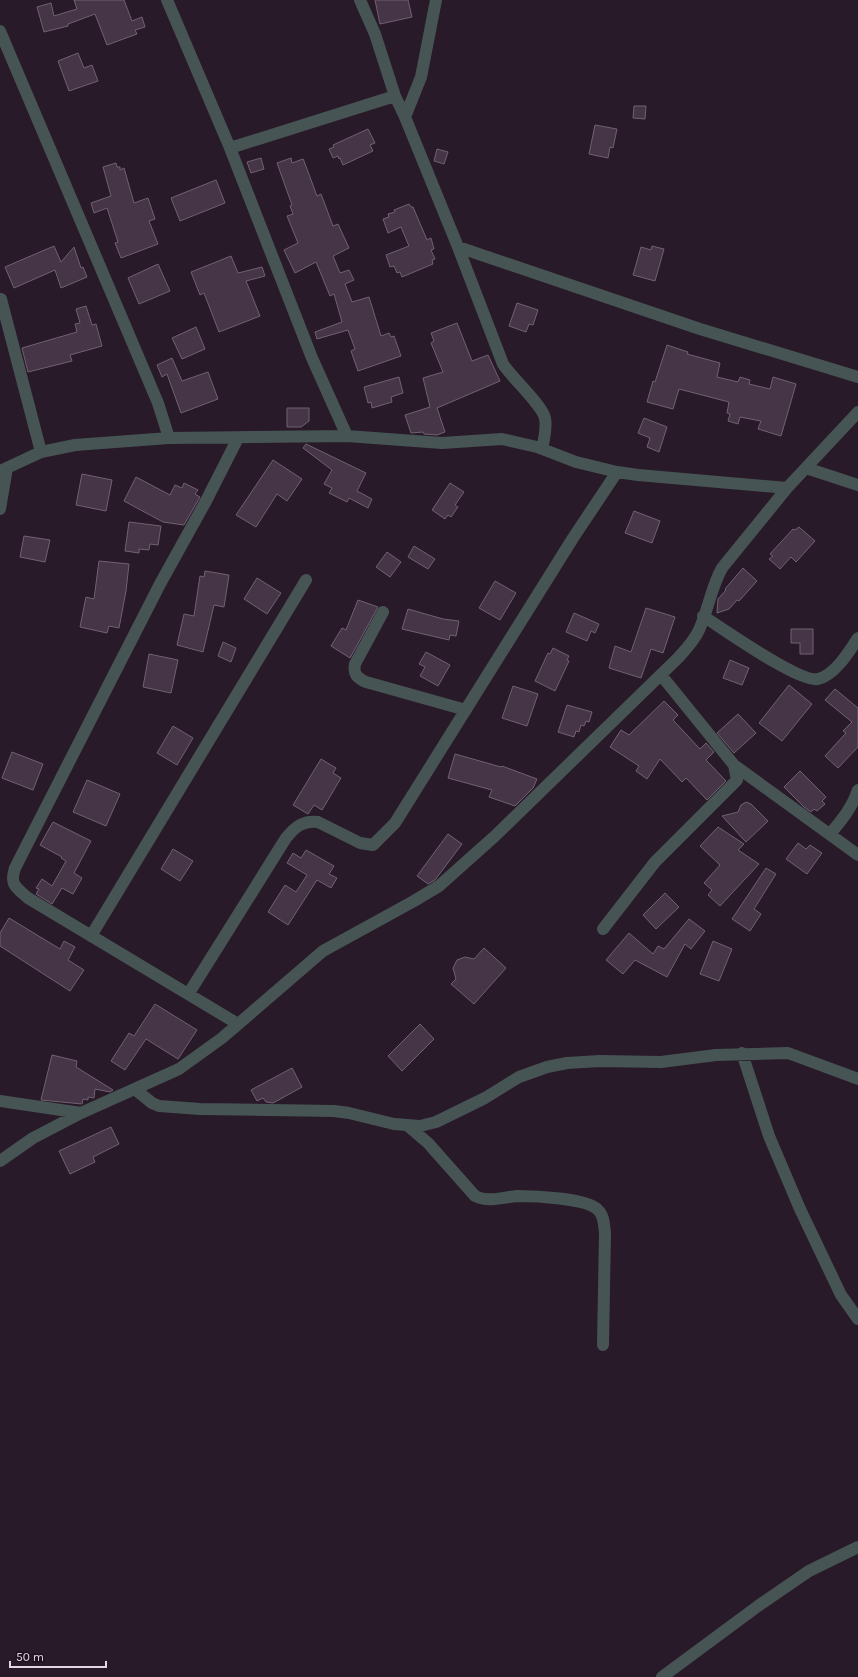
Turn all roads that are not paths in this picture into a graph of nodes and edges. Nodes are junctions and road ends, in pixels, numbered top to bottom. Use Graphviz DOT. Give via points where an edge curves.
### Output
graph roads {
  1 [pos="167,0"];
  2 [pos="360,0"];
  3 [pos="436,0"];
  4 [pos="0,31"];
  5 [pos="395,96"];
  6 [pos="405,117"];
  7 [pos="230,148"];
  8 [pos="458,247"];
  9 [pos="1,299"];
  10 [pos="858,377"];
  11 [pos="858,412"];
  12 [pos="347,436"];
  13 [pos="169,438"];
  14 [pos="238,438"];
  15 [pos="542,449"];
  16 [pos="41,452"];
  17 [pos="806,468"];
  18 [pos="3,469"];
  19 [pos="617,472"];
  20 [pos="858,485"];
  21 [pos="787,488"];
  22 [pos="0,509"];
  23 [pos="306,580"];
  24 [pos="383,612"];
  25 [pos="703,616"];
  26 [pos="858,638"];
  27 [pos="661,676"];
  28 [pos="466,710"];
  29 [pos="734,765"];
  30 [pos="858,790"];
  31 [pos="830,834"];
  32 [pos="858,855"];
  33 [pos="603,929"];
  34 [pos="91,936"];
  35 [pos="189,993"];
  36 [pos="238,1024"];
  37 [pos="742,1054"];
  38 [pos="858,1079"];
  39 [pos="136,1090"];
  40 [pos="0,1101"];
  41 [pos="81,1113"];
  42 [pos="408,1126"];
  43 [pos="0,1161"];
  44 [pos="858,1319"];
  45 [pos="603,1344"];
  46 [pos="858,1547"];
  47 [pos="662,1677"];
  1 -- 7 [label="street"];
  2 -- 5 [label="street" via="375,34"];
  3 -- 6 [label="street" via="421,77"];
  4 -- 13 [label="street" via="158,403"];
  5 -- 6 [label="street"];
  5 -- 7 [label="street"];
  6 -- 8 [label="street"];
  7 -- 12 [label="street" via="312,358"];
  8 -- 10 [label="street" via="700,329"];
  8 -- 15 [label="street" via="504,364 542,413 545,425"];
  9 -- 16 [label="street"];
  11 -- 17 [label="street"];
  12 -- 14 [label="street"];
  12 -- 15 [label="street" via="442,443 502,439"];
  13 -- 14 [label="street"];
  13 -- 16 [label="street" via="74,445"];
  14 -- 34 [label="street" via="14,868 13,884 28,898"];
  15 -- 19 [label="street" via="576,462"];
  16 -- 18 [label="street"];
  17 -- 20 [label="street"];
  17 -- 21 [label="street"];
  18 -- 22 [label="street"];
  19 -- 21 [label="street"];
  19 -- 28 [label="street"];
  21 -- 25 [label="street" via="722,568 714,581"];
  23 -- 34 [label="street"];
  24 -- 28 [label="street" via="355,664 357,677 366,682"];
  25 -- 26 [label="street" via="810,679 824,676 833,670"];
  25 -- 27 [label="street" via="692,642"];
  27 -- 29 [label="street"];
  27 -- 36 [label="street" via="495,836 439,886 323,950"];
  28 -- 35 [label="street" via="395,823 377,842 360,843 318,822 302,823 295,827"];
  29 -- 31 [label="street"];
  29 -- 33 [label="street" via="737,780 655,862"];
  30 -- 31 [label="street" via="845,816"];
  31 -- 32 [label="street"];
  34 -- 35 [label="street"];
  35 -- 36 [label="street"];
  36 -- 39 [label="street" via="179,1070"];
  37 -- 38 [label="street" via="788,1053"];
  37 -- 42 [label="street" via="661,1062 567,1063 547,1067 519,1077 485,1098 436,1122"];
  37 -- 44 [label="street" via="769,1136 800,1209 841,1296"];
  39 -- 41 [label="street"];
  39 -- 42 [label="street" via="159,1106 349,1112"];
  40 -- 41 [label="street"];
  41 -- 43 [label="street" via="33,1138"];
  42 -- 45 [label="street" via="428,1143 475,1196 481,1199 517,1196 560,1198 588,1204 598,1209 605,1233"];
  46 -- 47 [label="street" via="809,1571"];
}
